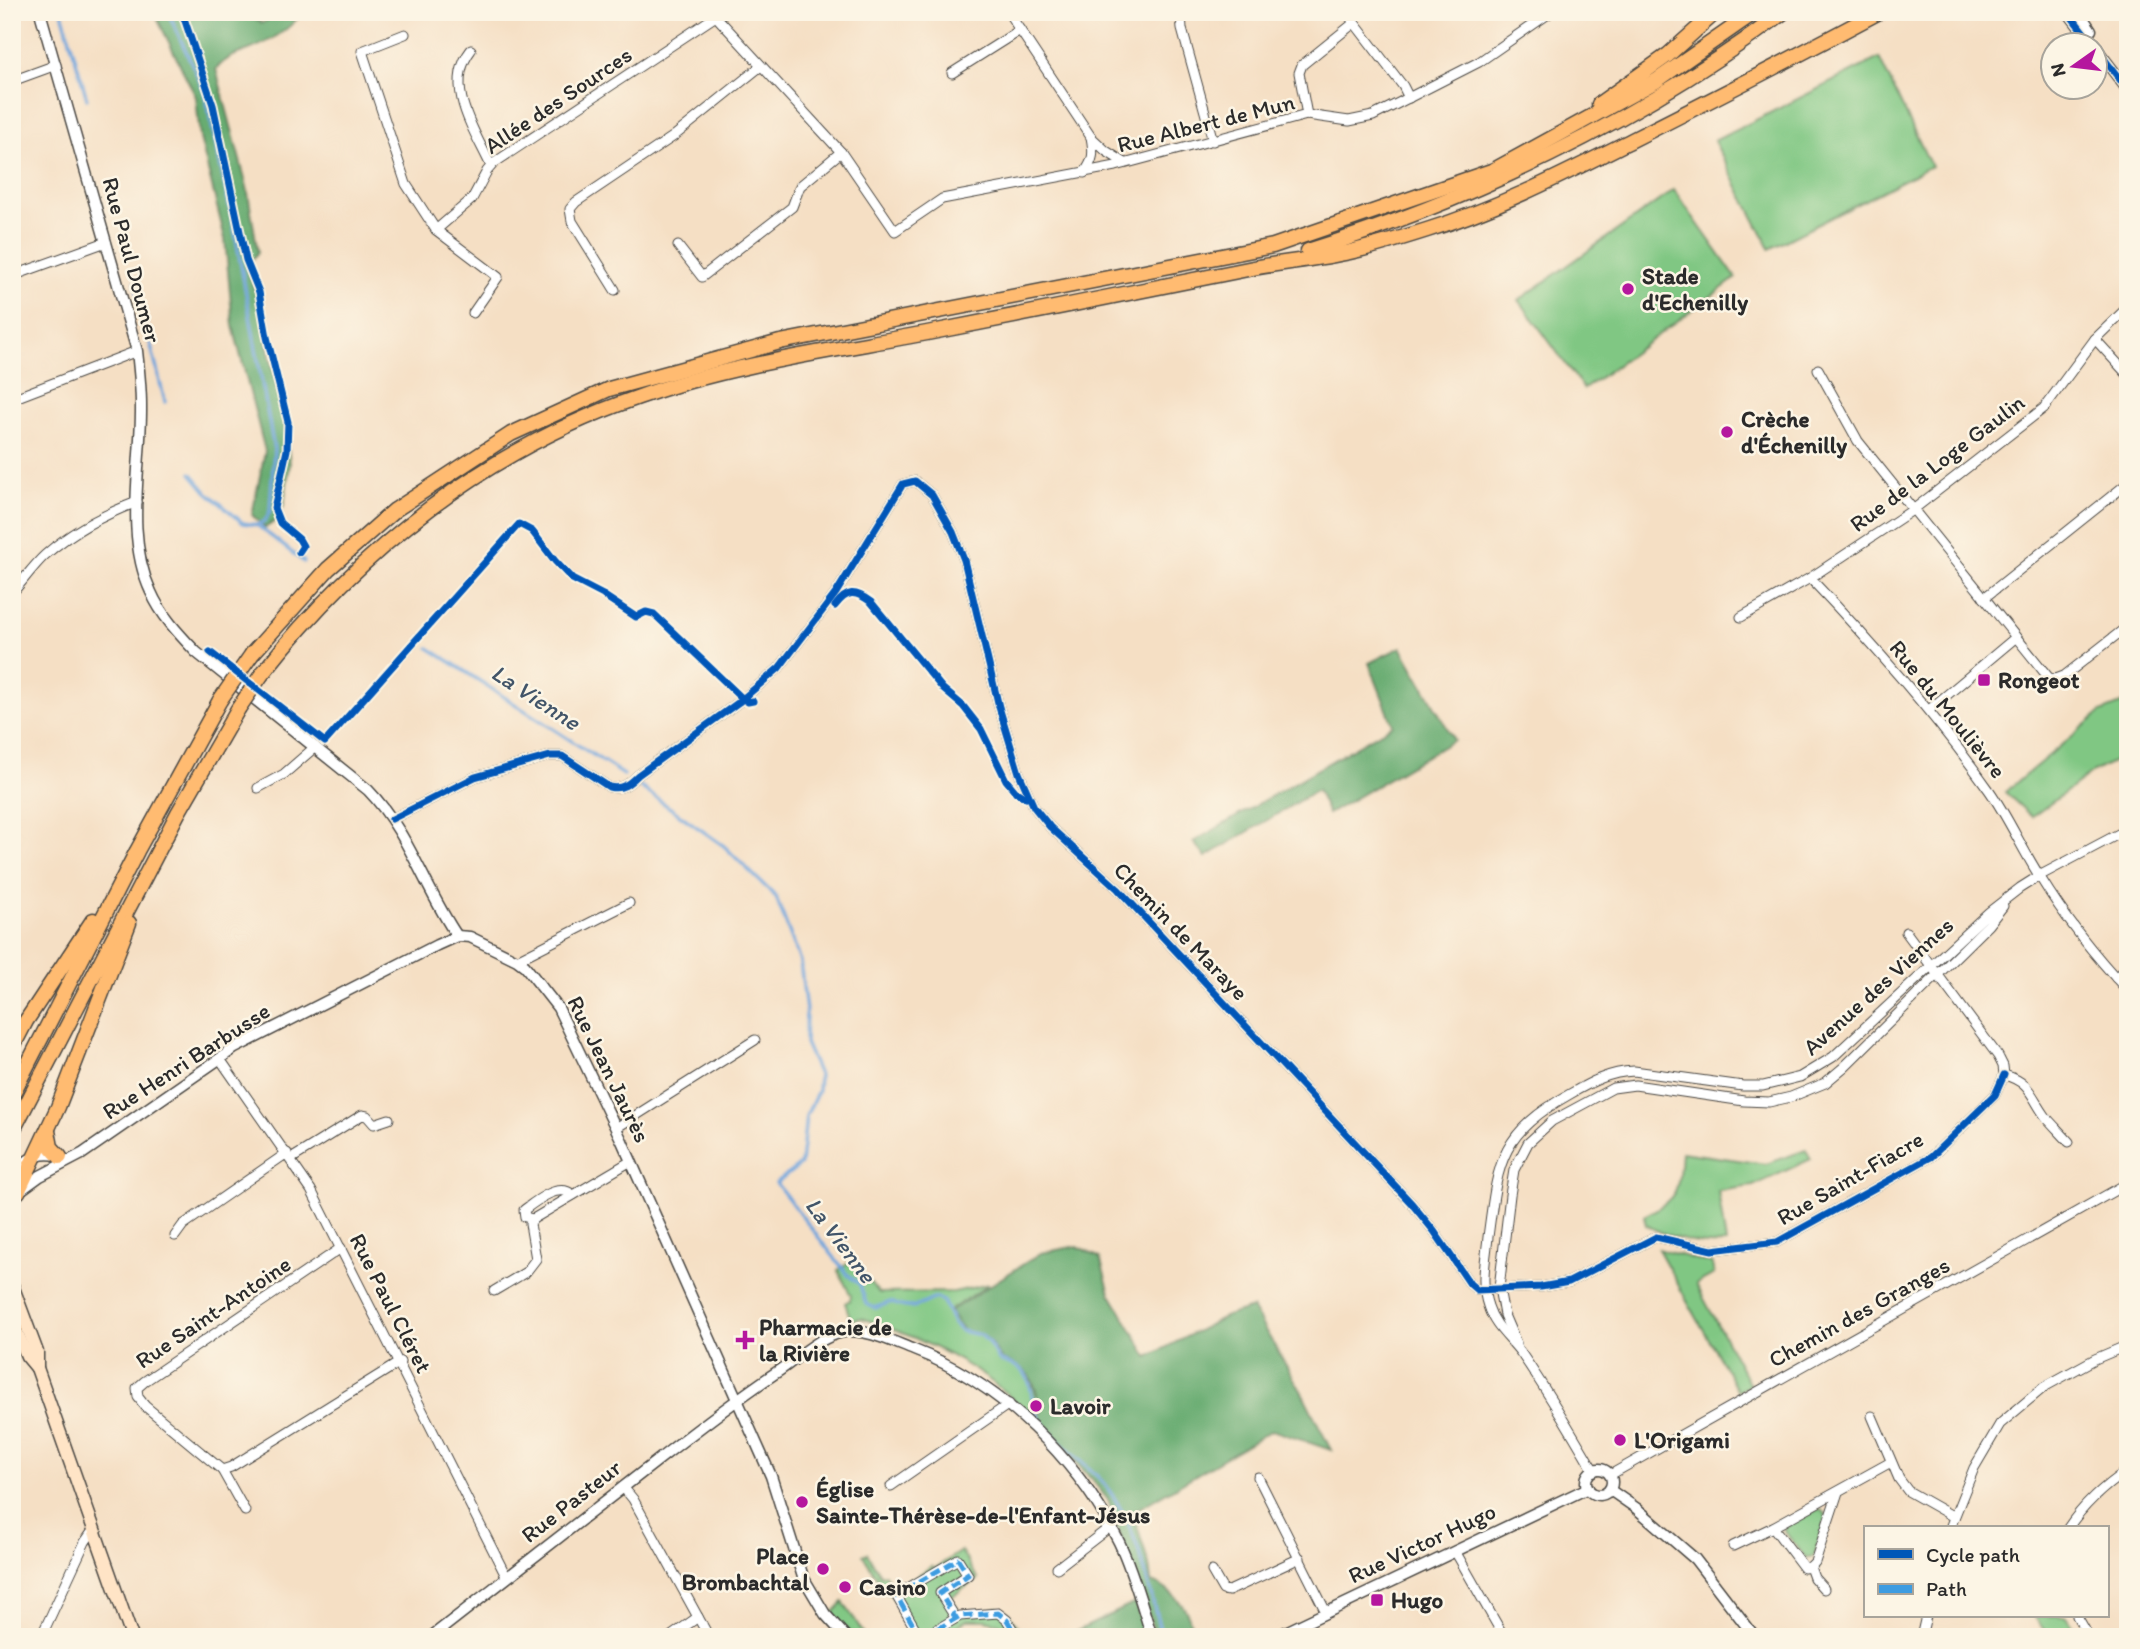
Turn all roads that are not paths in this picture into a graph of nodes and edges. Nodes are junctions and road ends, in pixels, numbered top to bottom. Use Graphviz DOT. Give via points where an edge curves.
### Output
graph roads {
  1 [pos="40,12"];
  2 [pos="1008,12"];
  3 [pos="1181,12"];
  4 [pos="1346,12"];
  5 [pos="1551,12"];
  6 [pos="1716,12"];
  7 [pos="1755,12"];
  8 [pos="1784,12"];
  9 [pos="1879,12"];
  10 [pos="2068,12"];
  11 [pos="2079,12"];
  12 [pos="714,14"];
  13 [pos="1354,23"];
  14 [pos="1020,30"];
  15 [pos="405,34"];
  16 [pos="471,50"];
  17 [pos="56,65"];
  18 [pos="761,66"];
  19 [pos="952,73"];
  20 [pos="2128,80"];
  21 [pos="12,81"];
  22 [pos="2128,90"];
  23 [pos="1409,98"];
  24 [pos="1307,115"];
  25 [pos="1091,137"];
  26 [pos="1551,139"];
  27 [pos="1213,141"];
  28 [pos="841,152"];
  29 [pos="1125,163"];
  30 [pos="491,166"];
  31 [pos="1084,173"];
  32 [pos="436,230"];
  33 [pos="106,242"];
  34 [pos="678,246"];
  35 [pos="1253,268"];
  36 [pos="12,276"];
  37 [pos="615,290"];
  38 [pos="2128,307"];
  39 [pos="473,313"];
  40 [pos="2095,339"];
  41 [pos="137,351"];
  42 [pos="1818,369"];
  43 [pos="2128,375"];
  44 [pos="12,399"];
  45 [pos="2128,483"];
  46 [pos="137,502"];
  47 [pos="1914,509"];
  48 [pos="1810,578"];
  49 [pos="12,593"];
  50 [pos="1984,598"];
  51 [pos="1741,617"];
  52 [pos="2128,626"];
  53 [pos="2015,638"];
  54 [pos="1928,710"];
  55 [pos="315,747"];
  56 [pos="258,788"];
  57 [pos="392,819"];
  58 [pos="2128,829"];
  59 [pos="136,851"];
  60 [pos="145,876"];
  61 [pos="2039,876"];
  62 [pos="2007,900"];
  63 [pos="629,903"];
  64 [pos="1906,932"];
  65 [pos="457,936"];
  66 [pos="517,960"];
  67 [pos="2128,965"];
  68 [pos="1930,966"];
  69 [pos="1937,975"];
  70 [pos="2116,978"];
  71 [pos="2128,991"];
  72 [pos="755,1040"];
  73 [pos="12,1048"];
  74 [pos="220,1059"];
  75 [pos="2004,1075"];
  76 [pos="12,1095"];
  77 [pos="388,1118"];
  78 [pos="615,1128"];
  79 [pos="48,1131"];
  80 [pos="12,1132"];
  81 [pos="2069,1142"];
  82 [pos="36,1156"];
  83 [pos="289,1156"];
  84 [pos="66,1158"];
  85 [pos="631,1161"];
  86 [pos="2128,1184"];
  87 [pos="14,1192"];
  88 [pos="176,1237"];
  89 [pos="341,1248"];
  90 [pos="12,1285"];
  91 [pos="1499,1289"];
  92 [pos="1484,1290"];
  93 [pos="494,1291"];
  94 [pos="13,1326"];
  95 [pos="2128,1345"];
  96 [pos="1519,1351"];
  97 [pos="400,1362"];
  98 [pos="37,1368"];
  99 [pos="736,1398"];
  100 [pos="1009,1404"];
  101 [pos="1872,1416"];
  102 [pos="1891,1462"];
  103 [pos="2128,1470"];
  104 [pos="222,1471"];
  105 [pos="1594,1471"];
  106 [pos="1610,1475"];
  107 [pos="1258,1477"];
  108 [pos="891,1486"];
  109 [pos="623,1487"];
  110 [pos="1588,1488"];
  111 [pos="1610,1490"];
  112 [pos="1838,1492"];
  113 [pos="245,1511"];
  114 [pos="1954,1517"];
  115 [pos="1952,1526"];
  116 [pos="2069,1526"];
  117 [pos="1110,1527"];
  118 [pos="1773,1527"];
  119 [pos="94,1529"];
  120 [pos="1733,1546"];
  121 [pos="1455,1551"];
  122 [pos="1300,1558"];
  123 [pos="1810,1567"];
  124 [pos="1057,1568"];
  125 [pos="1212,1571"];
  126 [pos="930,1577"];
  127 [pos="507,1578"];
  128 [pos="1824,1589"];
  129 [pos="940,1593"];
  130 [pos="1326,1612"];
  131 [pos="698,1617"];
  132 [pos="955,1618"];
  133 [pos="1926,1618"];
  134 [pos="2078,1618"];
  135 [pos="41,1637"];
  136 [pos="132,1637"];
  137 [pos="431,1637"];
  138 [pos="670,1637"];
  139 [pos="709,1637"];
  140 [pos="846,1637"];
  141 [pos="922,1637"];
  142 [pos="1017,1637"];
  143 [pos="1152,1637"];
  144 [pos="1275,1637"];
  145 [pos="1504,1637"];
  146 [pos="1755,1637"];
  147 [pos="1921,1637"];
  148 [pos="2089,1637"];
  1 -- 17 [label="street, Rue Paul Doumer"];
  2 -- 14 [label="street"];
  3 -- 27 [label="street"];
  4 -- 13 [label="street"];
  5 -- 23 [label="street, Rue Albert de Mun" via="1479,62"];
  6 -- 26 [label="highway" via="1668,55"];
  7 -- 26 [label="highway" via="1656,81"];
  8 -- 35 [label="highway" via="1657,97 1508,177 1406,219"];
  9 -- 35 [label="highway" via="1578,167 1490,207 1350,252"];
  10 -- 22 [label="street"];
  11 -- 20 [label="street"];
  12 -- 18 [label="street"];
  12 -- 30 [label="street, Allée des Sources"];
  13 -- 23 [label="street"];
  13 -- 24 [label="street" via="1302,65 1299,73"];
  14 -- 19 [label="street"];
  14 -- 25 [label="street"];
  15 -- 32 [label="street" via="362,51 406,184"];
  16 -- 30 [label="street" via="460,69 460,95"];
  17 -- 21 [label="street"];
  17 -- 33 [label="street, Rue Paul Doumer"];
  18 -- 28 [label="street"];
  18 -- 37 [label="street" via="674,136 570,209 572,221"];
  23 -- 24 [label="street, Rue Albert de Mun" via="1373,116 1349,121"];
  24 -- 27 [label="street, Rue Albert de Mun"];
  25 -- 29 [label="street"];
  25 -- 31 [label="street" via="1094,152"];
  26 -- 59 [label="highway, bridge" via="1494,170 1273,246 780,342 609,389 511,434 395,510 328,569 252,654 220,700"];
  27 -- 29 [label="street, Rue Albert de Mun"];
  28 -- 31 [label="street, Rue Albert de Mun" via="895,231 942,200"];
  28 -- 34 [label="street" via="800,186 792,207 702,278"];
  29 -- 31 [label="street, Rue Albert de Mun"];
  30 -- 32 [label="street, Allée des Sources" via="472,199"];
  32 -- 39 [label="street" via="498,277"];
  33 -- 36 [label="street"];
  33 -- 41 [label="street, Rue Paul Doumer"];
  35 -- 60 [label="highway, bridge" via="727,371 639,396 517,451 402,529 314,611 238,709"];
  38 -- 40 [label="street, Rue de la Loge Gaulin"];
  40 -- 43 [label="street"];
  40 -- 47 [label="street, Rue de la Loge Gaulin" via="2044,408"];
  41 -- 44 [label="street"];
  41 -- 46 [label="street, Rue Paul Doumer" via="141,405"];
  42 -- 47 [label="street" via="1858,441"];
  45 -- 50 [label="street"];
  46 -- 49 [label="street" via="60,543"];
  46 -- 55 [label="street, Rue Paul Doumer" via="136,525 149,589 160,609 196,652"];
  47 -- 48 [label="street, Rue de la Loge Gaulin"];
  47 -- 50 [label="street"];
  48 -- 51 [label="street, Rue de la Loge Gaulin"];
  48 -- 54 [label="street, Rue du Moulièvre"];
  50 -- 53 [label="street"];
  52 -- 53 [label="street" via="2056,679 2049,678"];
  53 -- 54 [label="street"];
  54 -- 61 [label="street, Rue du Moulièvre" via="1990,792"];
  55 -- 56 [label="street" via="284,774"];
  55 -- 57 [label="street" via="368,790"];
  57 -- 65 [label="street"];
  57 -- 92 [label="street, Chemin de Maraye" via="475,777 550,756 562,756 609,787 626,786 779,668 836,593 904,484 915,481 932,495 967,568 999,707 1018,773 1034,807 1118,889 1412,1204 1470,1284"];
  58 -- 61 [label="street, Avenue des Viennes"];
  59 -- 73 [label="highway"];
  59 -- 76 [label="highway"];
  60 -- 79 [label="highway"];
  60 -- 80 [label="highway"];
  61 -- 62 [label="street, Avenue des Viennes"];
  61 -- 70 [label="street, Rue du Moulièvre"];
  62 -- 68 [label="street, Avenue des Viennes"];
  62 -- 69 [label="street, Avenue des Viennes"];
  63 -- 66 [label="street"];
  64 -- 68 [label="street"];
  65 -- 66 [label="street, Rue Jean Jaurès" via="470,937"];
  65 -- 74 [label="street, Rue Henri Barbusse"];
  66 -- 78 [label="street, Rue Jean Jaurès" via="558,1008"];
  67 -- 70 [label="street"];
  68 -- 69 [label="street"];
  68 -- 92 [label="street, Avenue des Viennes" via="1833,1057 1800,1077 1743,1086 1618,1072 1536,1114 1519,1131 1500,1165"];
  69 -- 75 [label="street" via="1998,1056"];
  69 -- 91 [label="street, Avenue des Viennes" via="1825,1083 1791,1097 1744,1101 1634,1085 1613,1088 1552,1121 1528,1143 1514,1170"];
  70 -- 71 [label="street, Rue du Moulièvre"];
  72 -- 78 [label="street"];
  74 -- 83 [label="street, Rue Paul Cléret"];
  74 -- 84 [label="street, Rue Henri Barbusse"];
  75 -- 81 [label="street" via="2028,1088"];
  75 -- 91 [label="street, Rue Saint-Fiacre" via="1994,1095 1931,1157 1777,1242 1712,1250 1656,1237 1569,1282"];
  77 -- 83 [label="street" via="374,1124 362,1115"];
  78 -- 85 [label="street, Rue Jean Jaurès"];
  79 -- 82 [label="highway"];
  79 -- 84 [label="highway" via="51,1147"];
  82 -- 84 [label="street"];
  82 -- 87 [label="highway"];
  83 -- 88 [label="street" via="183,1225"];
  83 -- 89 [label="street, Rue Paul Cléret"];
  84 -- 87 [label="street, Rue Henri Barbusse"];
  85 -- 93 [label="street" via="533,1219 536,1259 526,1272"];
  85 -- 99 [label="street, Rue Jean Jaurès"];
  86 -- 106 [label="street, Chemin des Granges"];
  89 -- 97 [label="street, Rue Paul Cléret"];
  89 -- 104 [label="street, Rue Saint-Antoine" via="137,1388 145,1406"];
  90 -- 98 [label="main road" via="37,1352"];
  91 -- 92 [label="street, Rue Saint-Fiacre"];
  91 -- 96 [label="street, Avenue des Viennes"];
  92 -- 96 [label="street, Avenue des Viennes" via="1495,1324"];
  94 -- 98 [label="main road"];
  95 -- 114 [label="street" via="2044,1387 2000,1424 1974,1468"];
  96 -- 105 [label="street, Avenue des Viennes"];
  97 -- 104 [label="street"];
  97 -- 127 [label="street, Rue Paul Cléret"];
  98 -- 119 [label="main road"];
  99 -- 100 [label="street" via="834,1335 858,1332 926,1355"];
  99 -- 109 [label="street, Rue Pasteur"];
  99 -- 140 [label="street, Rue Jean Jaurès" via="771,1476 804,1579 825,1614"];
  100 -- 108 [label="street"];
  100 -- 117 [label="street" via="1075,1474"];
  101 -- 102 [label="street"];
  102 -- 112 [label="street"];
  102 -- 114 [label="street" via="1908,1491"];
  103 -- 116 [label="street" via="2081,1508"];
  104 -- 113 [label="street"];
  105 -- 106 [label="street"];
  105 -- 110 [label="street" via="1587,1478"];
  106 -- 111 [label="street"];
  107 -- 122 [label="street"];
  109 -- 127 [label="street, Rue Pasteur"];
  109 -- 131 [label="street"];
  110 -- 111 [label="street" via="1601,1495"];
  110 -- 121 [label="street, Rue Victor Hugo"];
  111 -- 146 [label="street" via="1695,1559"];
  112 -- 118 [label="street"];
  112 -- 123 [label="street"];
  114 -- 115 [label="street"];
  117 -- 124 [label="street"];
  117 -- 143 [label="street"];
  118 -- 120 [label="street"];
  118 -- 123 [label="street" via="1804,1568"];
  119 -- 135 [label="street"];
  119 -- 136 [label="main road"];
  121 -- 130 [label="street, Rue Victor Hugo"];
  121 -- 145 [label="street"];
  122 -- 125 [label="street" via="1229,1591 1223,1590"];
  122 -- 130 [label="street"];
  123 -- 128 [label="street"];
  126 -- 129 [label="street"];
  126 -- 129 [label="street" via="958,1559 968,1575"];
  126 -- 141 [label="street" via="895,1595"];
  127 -- 137 [label="street, Rue Pasteur"];
  129 -- 132 [label="street"];
  130 -- 144 [label="street, Rue Victor Hugo"];
  131 -- 138 [label="street"];
  131 -- 139 [label="street"];
  132 -- 141 [label="street"];
  132 -- 142 [label="street" via="1002,1615"];
  133 -- 147 [label="street"];
  134 -- 148 [label="street"];
}
